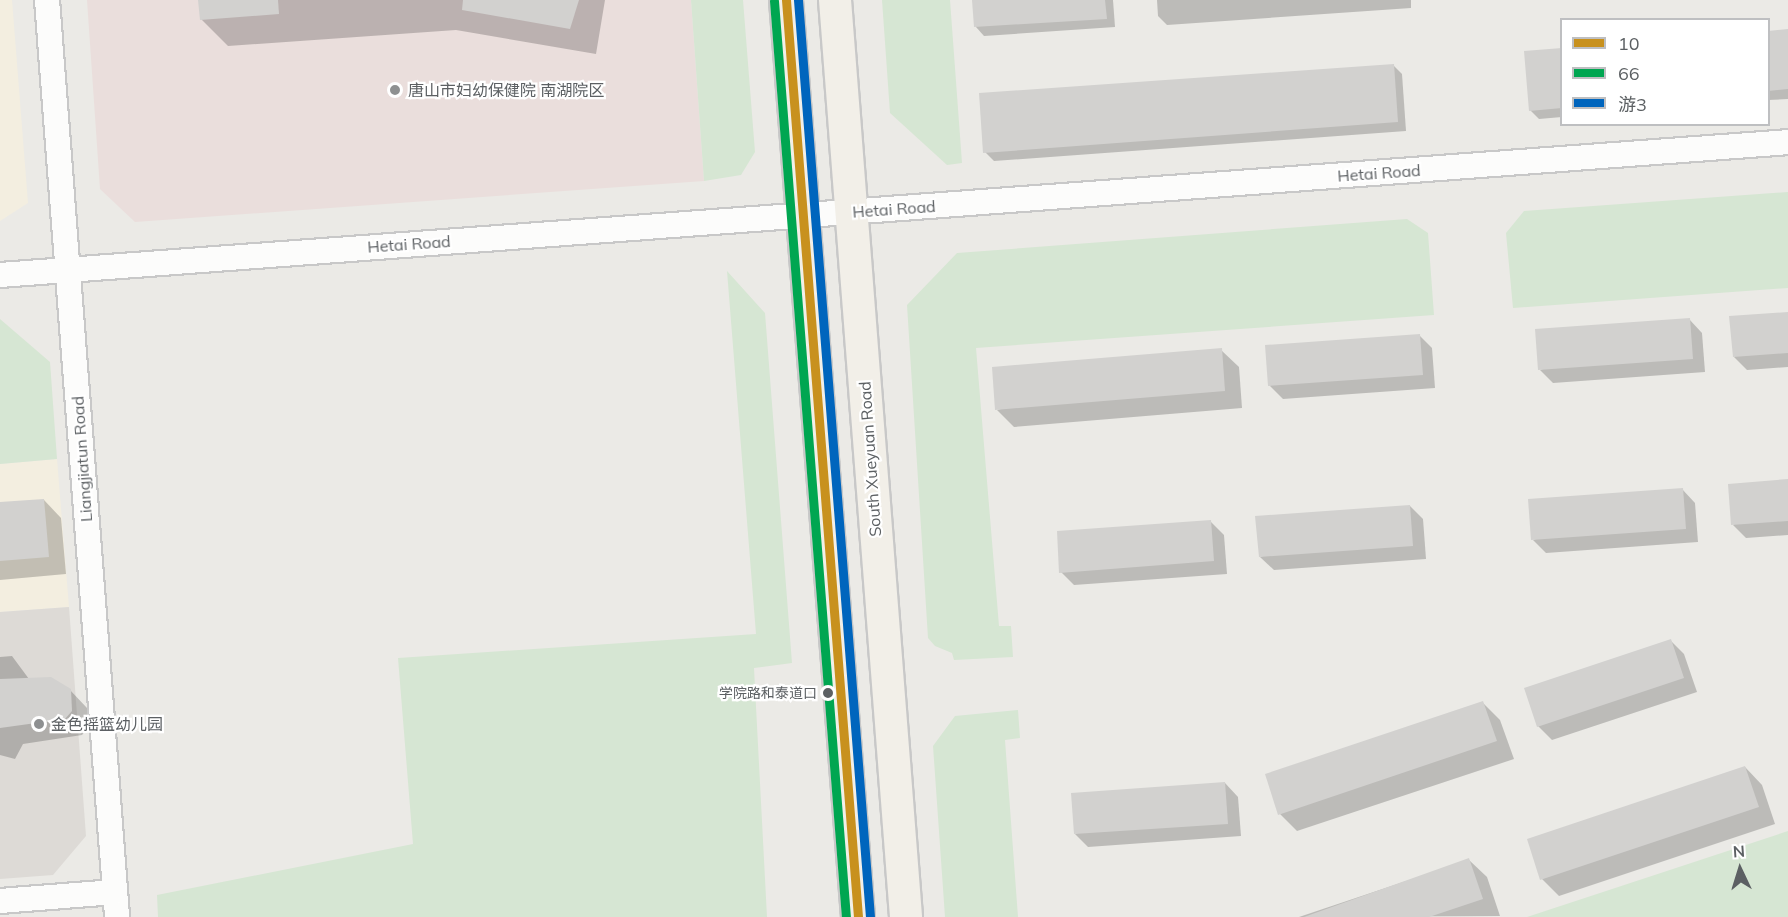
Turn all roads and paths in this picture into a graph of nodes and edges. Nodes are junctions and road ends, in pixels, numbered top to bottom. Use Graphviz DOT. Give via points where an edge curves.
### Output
graph roads {
  1 [pos="47,0"];
  2 [pos="786,0"];
  3 [pos="835,0"];
  4 [pos="1788,142"];
  5 [pos="851,212"];
  6 [pos="803,216"];
  7 [pos="67,269"];
  8 [pos="0,275"];
  9 [pos="115,892"];
  10 [pos="0,901"];
  11 [pos="117,917"];
  12 [pos="858,917"];
  13 [pos="906,917"];
  1 -- 7 [label="street, Liangjiatun Road"];
  2 -- 6 [label="main road"];
  3 -- 5 [label="main road, South Xueyuan Road"];
  4 -- 5 [label="street, Hetai Road"];
  5 -- 6 [label="street, Hetai Road"];
  5 -- 13 [label="main road, South Xueyuan Road"];
  6 -- 7 [label="street, Hetai Road"];
  6 -- 12 [label="main road"];
  7 -- 8 [label="street, Hetai Road"];
  7 -- 9 [label="street, Liangjiatun Road"];
  9 -- 10 [label="street"];
  9 -- 11 [label="street, Liangjiatun Road"];
}
